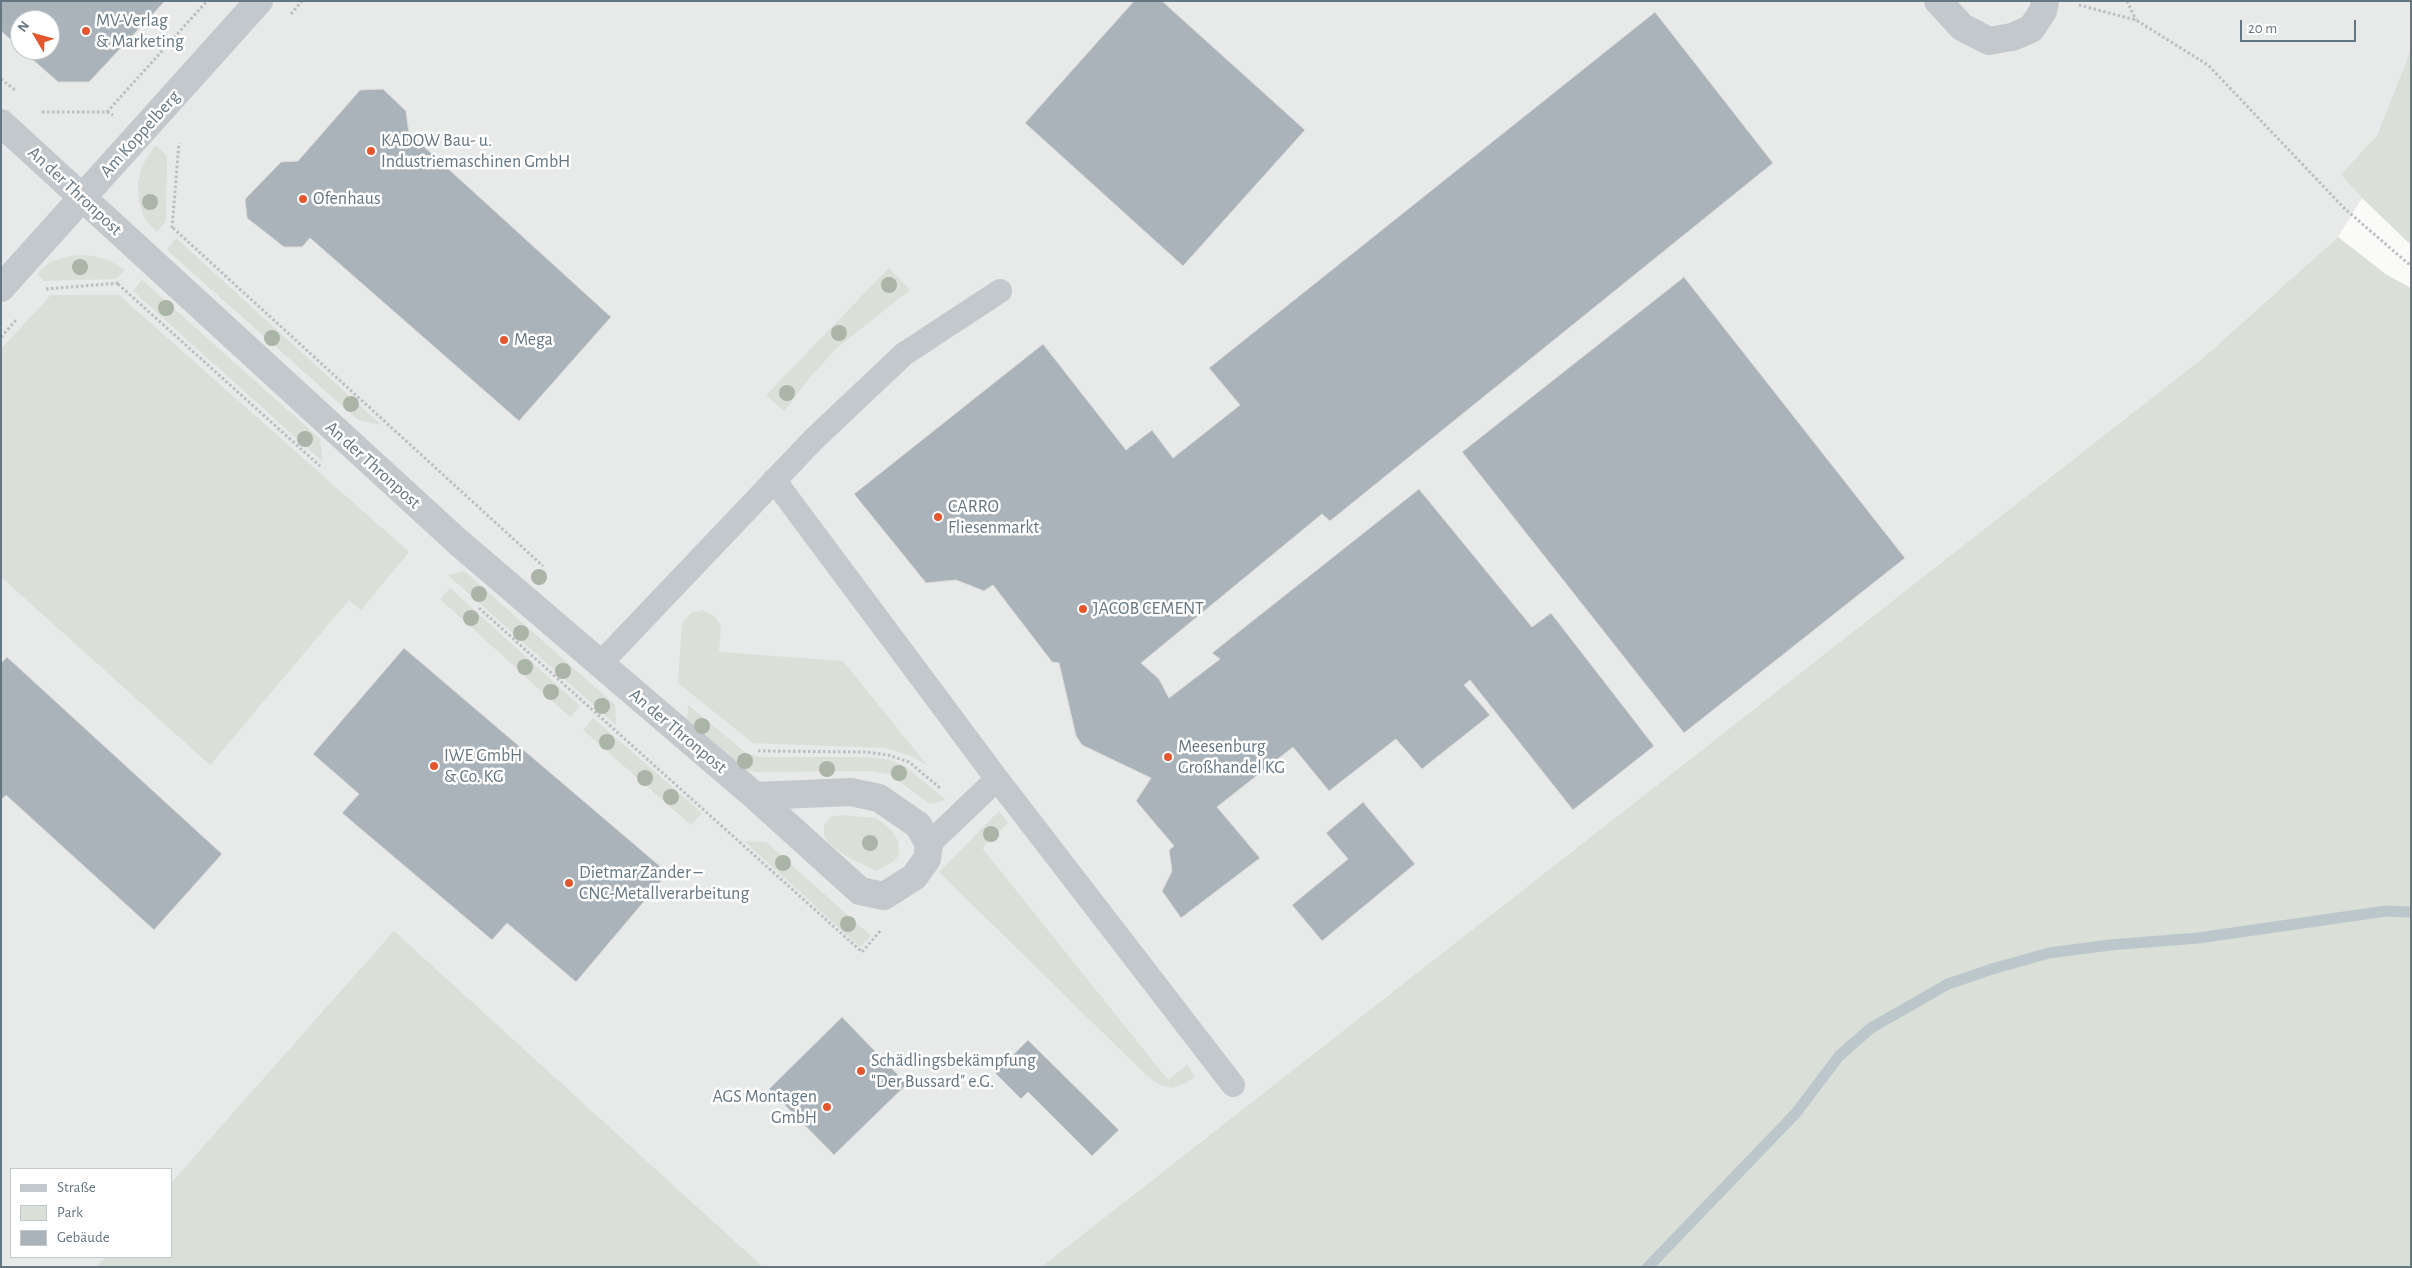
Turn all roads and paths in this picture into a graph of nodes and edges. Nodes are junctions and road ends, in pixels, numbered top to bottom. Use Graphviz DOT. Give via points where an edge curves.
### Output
graph roads {
  1 [pos="207,1"];
  2 [pos="259,1"];
  3 [pos="302,1"];
  4 [pos="1938,1"];
  5 [pos="2046,1"];
  6 [pos="2127,1"];
  7 [pos="2075,4"];
  8 [pos="289,16"];
  9 [pos="2136,20"];
  10 [pos="107,112"];
  11 [pos="145,128"];
  12 [pos="10,131"];
  13 [pos="82,199"];
  14 [pos="173,228"];
  15 [pos="144,256"];
  16 [pos="2411,266"];
  17 [pos="1,288"];
  18 [pos="44,289"];
  19 [pos="1000,291"];
  20 [pos="20,316"];
  21 [pos="1,337"];
  22 [pos="774,480"];
  23 [pos="545,568"];
  24 [pos="599,665"];
  25 [pos="755,750"];
  26 [pos="998,779"];
  27 [pos="755,796"];
  28 [pos="964,811"];
  29 [pos="929,844"];
  30 [pos="1233,1085"];
  1 -- 10 [label="path"];
  2 -- 11 [label="street, Am Koppelberg"];
  3 -- 8 [label="path"];
  4 -- 5 [label="street" via="1962,27 1989,41 2031,29"];
  6 -- 9 [label="path"];
  7 -- 9 [label="path"];
  9 -- 16 [label="path" via="2208,66 2345,210"];
  10 -- 11 [label="path"];
  10 -- 12 [label="path" via="39,112"];
  11 -- 13 [label="street, Am Koppelberg"];
  11 -- 14 [label="path" via="179,142"];
  12 -- 13 [label="street, An der Thronpost"];
  13 -- 15 [label="street, An der Thronpost"];
  13 -- 17 [label="street, Am Koppelberg"];
  14 -- 15 [label="path"];
  14 -- 23 [label="path"];
  15 -- 18 [label="path" via="118,284"];
  15 -- 24 [label="street, An der Thronpost" via="458,542"];
  19 -- 22 [label="lane" via="904,354"];
  20 -- 21 [label="path"];
  22 -- 24 [label="lane"];
  22 -- 26 [label="lane"];
  24 -- 27 [label="street, An der Thronpost"];
  25 -- 28 [label="path" via="888,755 909,762 932,779"];
  26 -- 28 [label="lane"];
  26 -- 30 [label="lane"];
  27 -- 29 [label="street" via="851,792 879,798 918,825"];
  27 -- 29 [label="street, An der Thronpost" via="860,891 884,896 914,877 927,860"];
  28 -- 29 [label="lane"];
}
